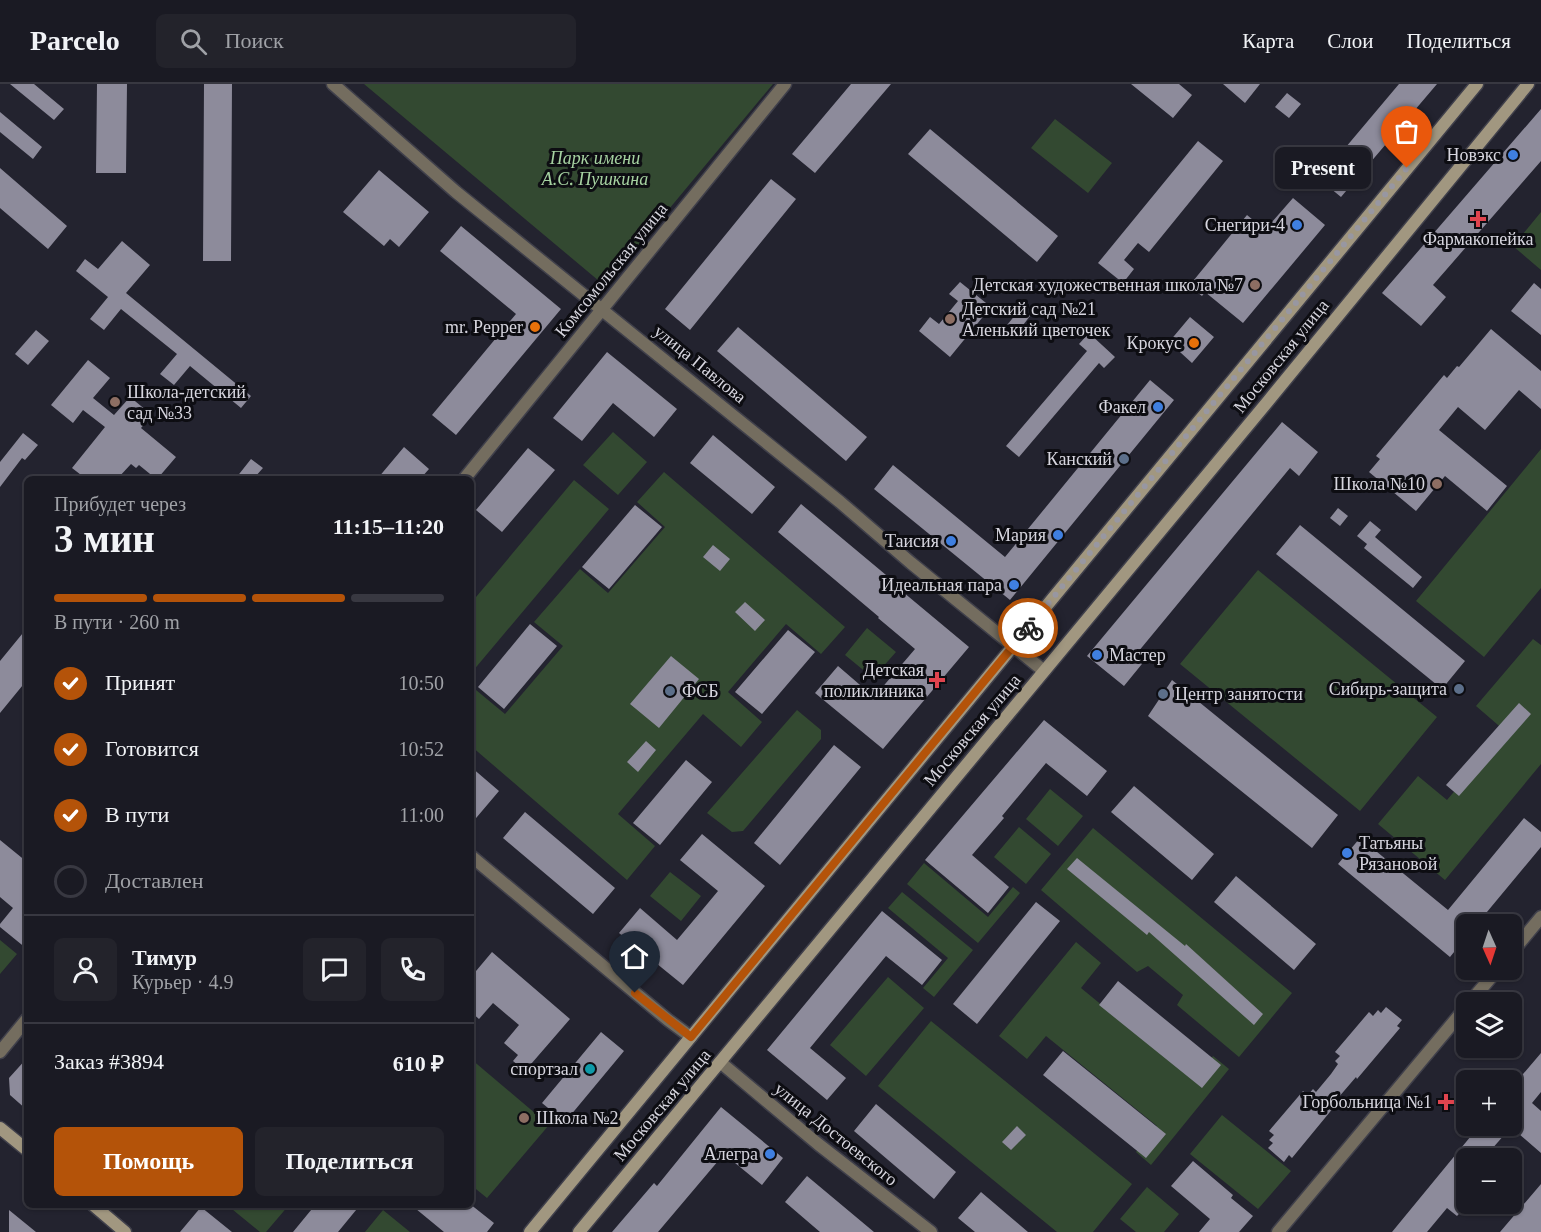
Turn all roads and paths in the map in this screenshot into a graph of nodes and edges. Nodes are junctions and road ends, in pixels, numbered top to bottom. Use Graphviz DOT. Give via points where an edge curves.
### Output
graph roads {
  1 [pos="333,84"];
  2 [pos="785,84"];
  3 [pos="1477,84"];
  4 [pos="1528,84"];
  5 [pos="603,309"];
  6 [pos="467,476"];
  7 [pos="1013,646"];
  8 [pos="1044,671"];
  9 [pos="474,858"];
  10 [pos="1541,917"];
  11 [pos="1522,940"];
  12 [pos="1489,980"];
  13 [pos="1478,992"];
  14 [pos="1456,1019"];
  15 [pos="24,1023"];
  16 [pos="691,1037"];
  17 [pos="0,1052"];
  18 [pos="720,1062"];
  19 [pos="0,1128"];
  20 [pos="24,1148"];
  21 [pos="97,1208"];
  22 [pos="125,1232"];
  23 [pos="530,1232"];
  24 [pos="579,1232"];
  25 [pos="931,1232"];
  26 [pos="1278,1232"];
  1 -- 5 [label="street, улица Павлова" via="456,192"];
  2 -- 5 [label="street, Комсомольская улица"];
  3 -- 7 [label="main road, Московская улица"];
  4 -- 8 [label="main road, Московская улица"];
  5 -- 6 [label="street, Комсомольская улица"];
  5 -- 7 [label="street, улица Павлова"];
  7 -- 8 [label="street, улица Павлова"];
  7 -- 16 [label="main road, Московская улица"];
  8 -- 18 [label="main road, Московская улица"];
  9 -- 16 [label="street"];
  10 -- 11 [label="street"];
  12 -- 13 [label="street"];
  14 -- 26 [label="street"];
  15 -- 17 [label="street"];
  16 -- 23 [label="main road, Московская улица"];
  18 -- 24 [label="main road, Московская улица"];
  18 -- 25 [label="street, улица Достоевского"];
  19 -- 20 [label="main road"];
  21 -- 22 [label="main road"];
}
